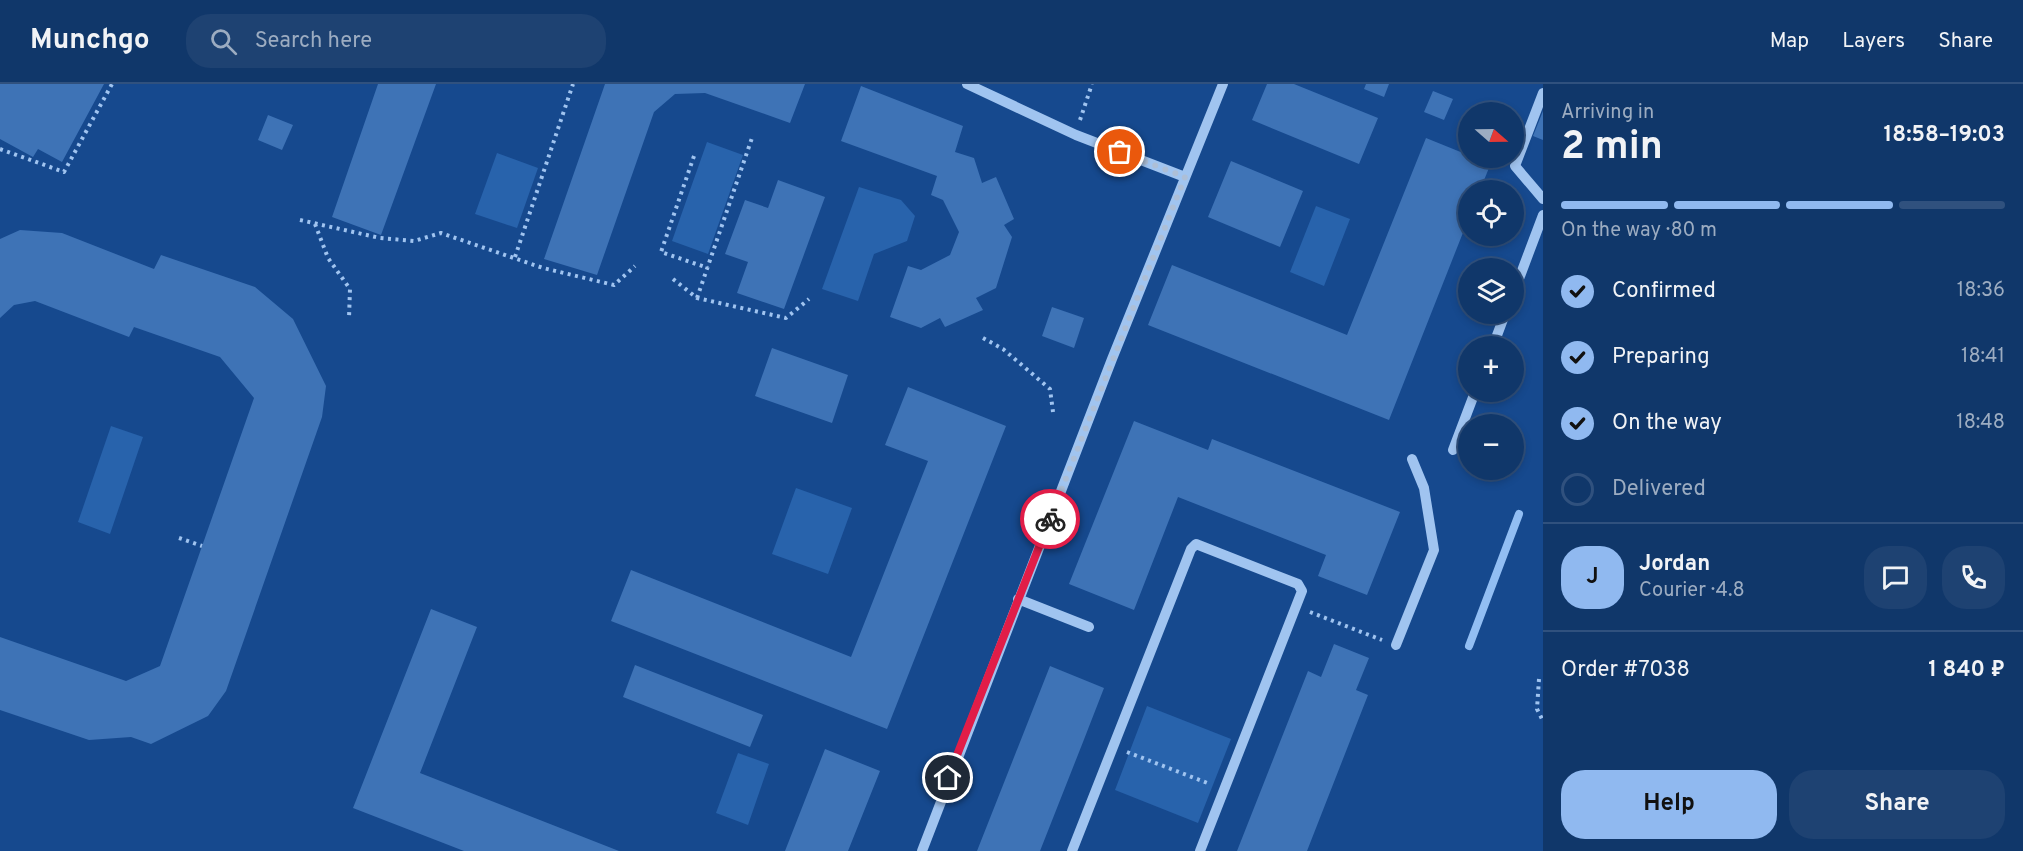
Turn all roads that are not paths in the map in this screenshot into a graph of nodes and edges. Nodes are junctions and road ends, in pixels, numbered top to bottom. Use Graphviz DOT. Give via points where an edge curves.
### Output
graph roads {
  1 [pos="967,84"];
  2 [pos="1223,84"];
  3 [pos="1543,93"];
  4 [pos="1185,177"];
  5 [pos="1543,199"];
  6 [pos="1543,215"];
  7 [pos="1524,265"];
  8 [pos="1471,402"];
  9 [pos="1453,450"];
  10 [pos="1412,459"];
  11 [pos="1018,599"];
  12 [pos="1089,627"];
  13 [pos="1396,645"];
  14 [pos="922,851"];
  15 [pos="1072,851"];
  16 [pos="1200,851"];
  1 -- 4 [label="street" via="1076,135"];
  2 -- 4 [label="street"];
  3 -- 5 [label="street" via="1515,166"];
  4 -- 11 [label="street"];
  6 -- 7 [label="street"];
  8 -- 9 [label="street"];
  10 -- 13 [label="street" via="1424,488 1434,550"];
  11 -- 12 [label="street"];
  11 -- 14 [label="street"];
  15 -- 16 [label="street" via="1192,546 1298,584 1302,591"];
}
